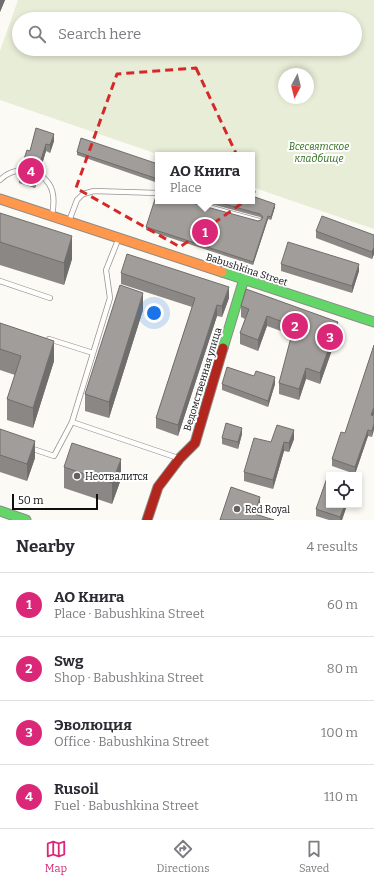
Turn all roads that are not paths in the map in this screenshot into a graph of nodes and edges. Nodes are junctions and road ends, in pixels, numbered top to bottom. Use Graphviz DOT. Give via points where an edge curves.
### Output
graph roads {
  1 [pos="0,180"];
  2 [pos="155,193"];
  3 [pos="0,199"];
  4 [pos="197,204"];
  5 [pos="52,216"];
  6 [pos="259,221"];
  7 [pos="69,222"];
  8 [pos="119,238"];
  9 [pos="244,279"];
  10 [pos="0,281"];
  11 [pos="50,298"];
  12 [pos="374,322"];
  13 [pos="43,337"];
  14 [pos="93,353"];
  15 [pos="72,422"];
  16 [pos="27,447"];
  17 [pos="180,458"];
  18 [pos="0,511"];
  19 [pos="26,520"];
  20 [pos="147,520"];
  1 -- 5 [label="lane" via="13,171 21,170 42,176 50,185 54,202"];
  2 -- 7 [label="lane" via="94,190 83,194 77,200"];
  3 -- 5 [label="main road, Babushkina Street"];
  4 -- 6 [label="lane"];
  5 -- 7 [label="main road, Babushkina Street"];
  7 -- 8 [label="main road, Babushkina Street"];
  8 -- 9 [label="main road, Babushkina Street"];
  8 -- 14 [label="lane" via="106,270 110,298"];
  9 -- 12 [label="main road, Babushkina Street"];
  9 -- 17 [label="main road, Ведомственная улица" via="195,443"];
  10 -- 11 [label="lane"];
  13 -- 14 [label="lane"];
  14 -- 15 [label="lane"];
  15 -- 16 [label="lane" via="54,456"];
  15 -- 17 [label="lane"];
  17 -- 20 [label="main road, Ведомственная улица" via="158,487"];
  18 -- 19 [label="main road"];
}
